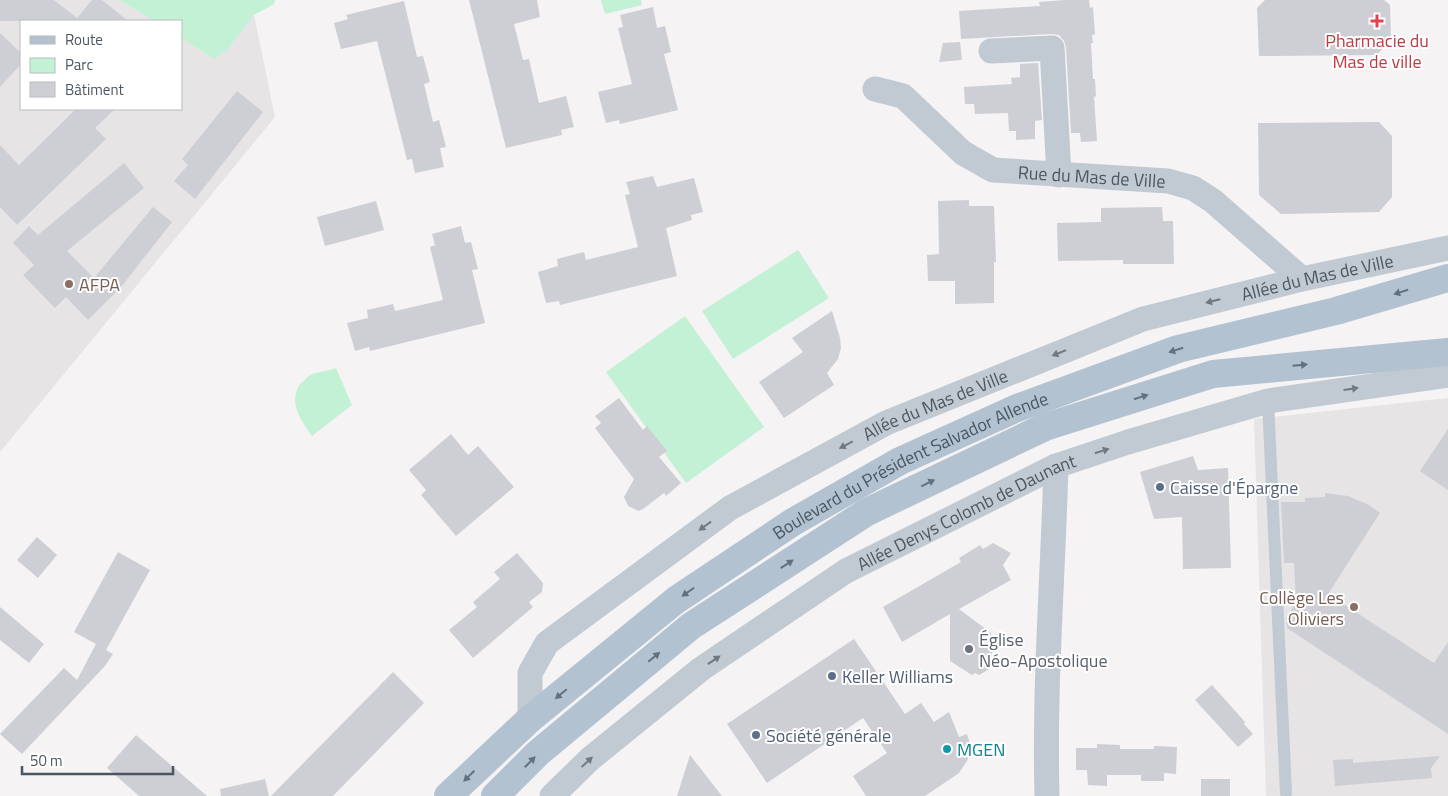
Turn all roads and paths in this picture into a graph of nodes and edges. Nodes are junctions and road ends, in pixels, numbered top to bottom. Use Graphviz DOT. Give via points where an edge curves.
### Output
graph roads {
  1 [pos="991,51"];
  2 [pos="875,89"];
  3 [pos="1059,175"];
  4 [pos="1448,248"];
  5 [pos="1448,278"];
  6 [pos="1302,279"];
  7 [pos="1448,352"];
  8 [pos="1448,375"];
  9 [pos="1268,401"];
  10 [pos="1056,466"];
  11 [pos="530,719"];
  12 [pos="1286,793"];
  13 [pos="448,796"];
  14 [pos="495,796"];
  15 [pos="552,796"];
  16 [pos="1047,796"];
  1 -- 3 [label="street" via="1052,48"];
  2 -- 3 [label="street, Rue du Mas de Ville" via="903,96 963,153 993,170"];
  3 -- 6 [label="street, Rue du Mas de Ville" via="1168,181 1193,188 1213,201"];
  4 -- 6 [label="street, Allée du Mas de Ville"];
  5 -- 11 [label="main road, Boulevard du Président Salvador Allende, one-way" via="1336,312 1178,349 1017,408 958,434 852,487 731,562 676,600"];
  6 -- 11 [label="street, Allée du Mas de Ville, one-way" via="1134,323 886,423 730,508 547,643 530,673"];
  14 -- 7 [label="main road, Boulevard du Président Salvador Allende, one-way" via="538,753 691,626 867,512 1036,432 1213,374"];
  9 -- 8 [label="street, Allée Denys Colomb de Daunant, one-way"];
  10 -- 9 [label="street, Allée Denys Colomb de Daunant, one-way"];
  9 -- 12 [label="lane"];
  15 -- 10 [label="street, Allée Denys Colomb de Daunant, one-way" via="590,759 701,668 846,571"];
  10 -- 16 [label="street" via="1047,695"];
  11 -- 13 [label="main road, Boulevard du Président Salvador Allende, one-way"];
}
